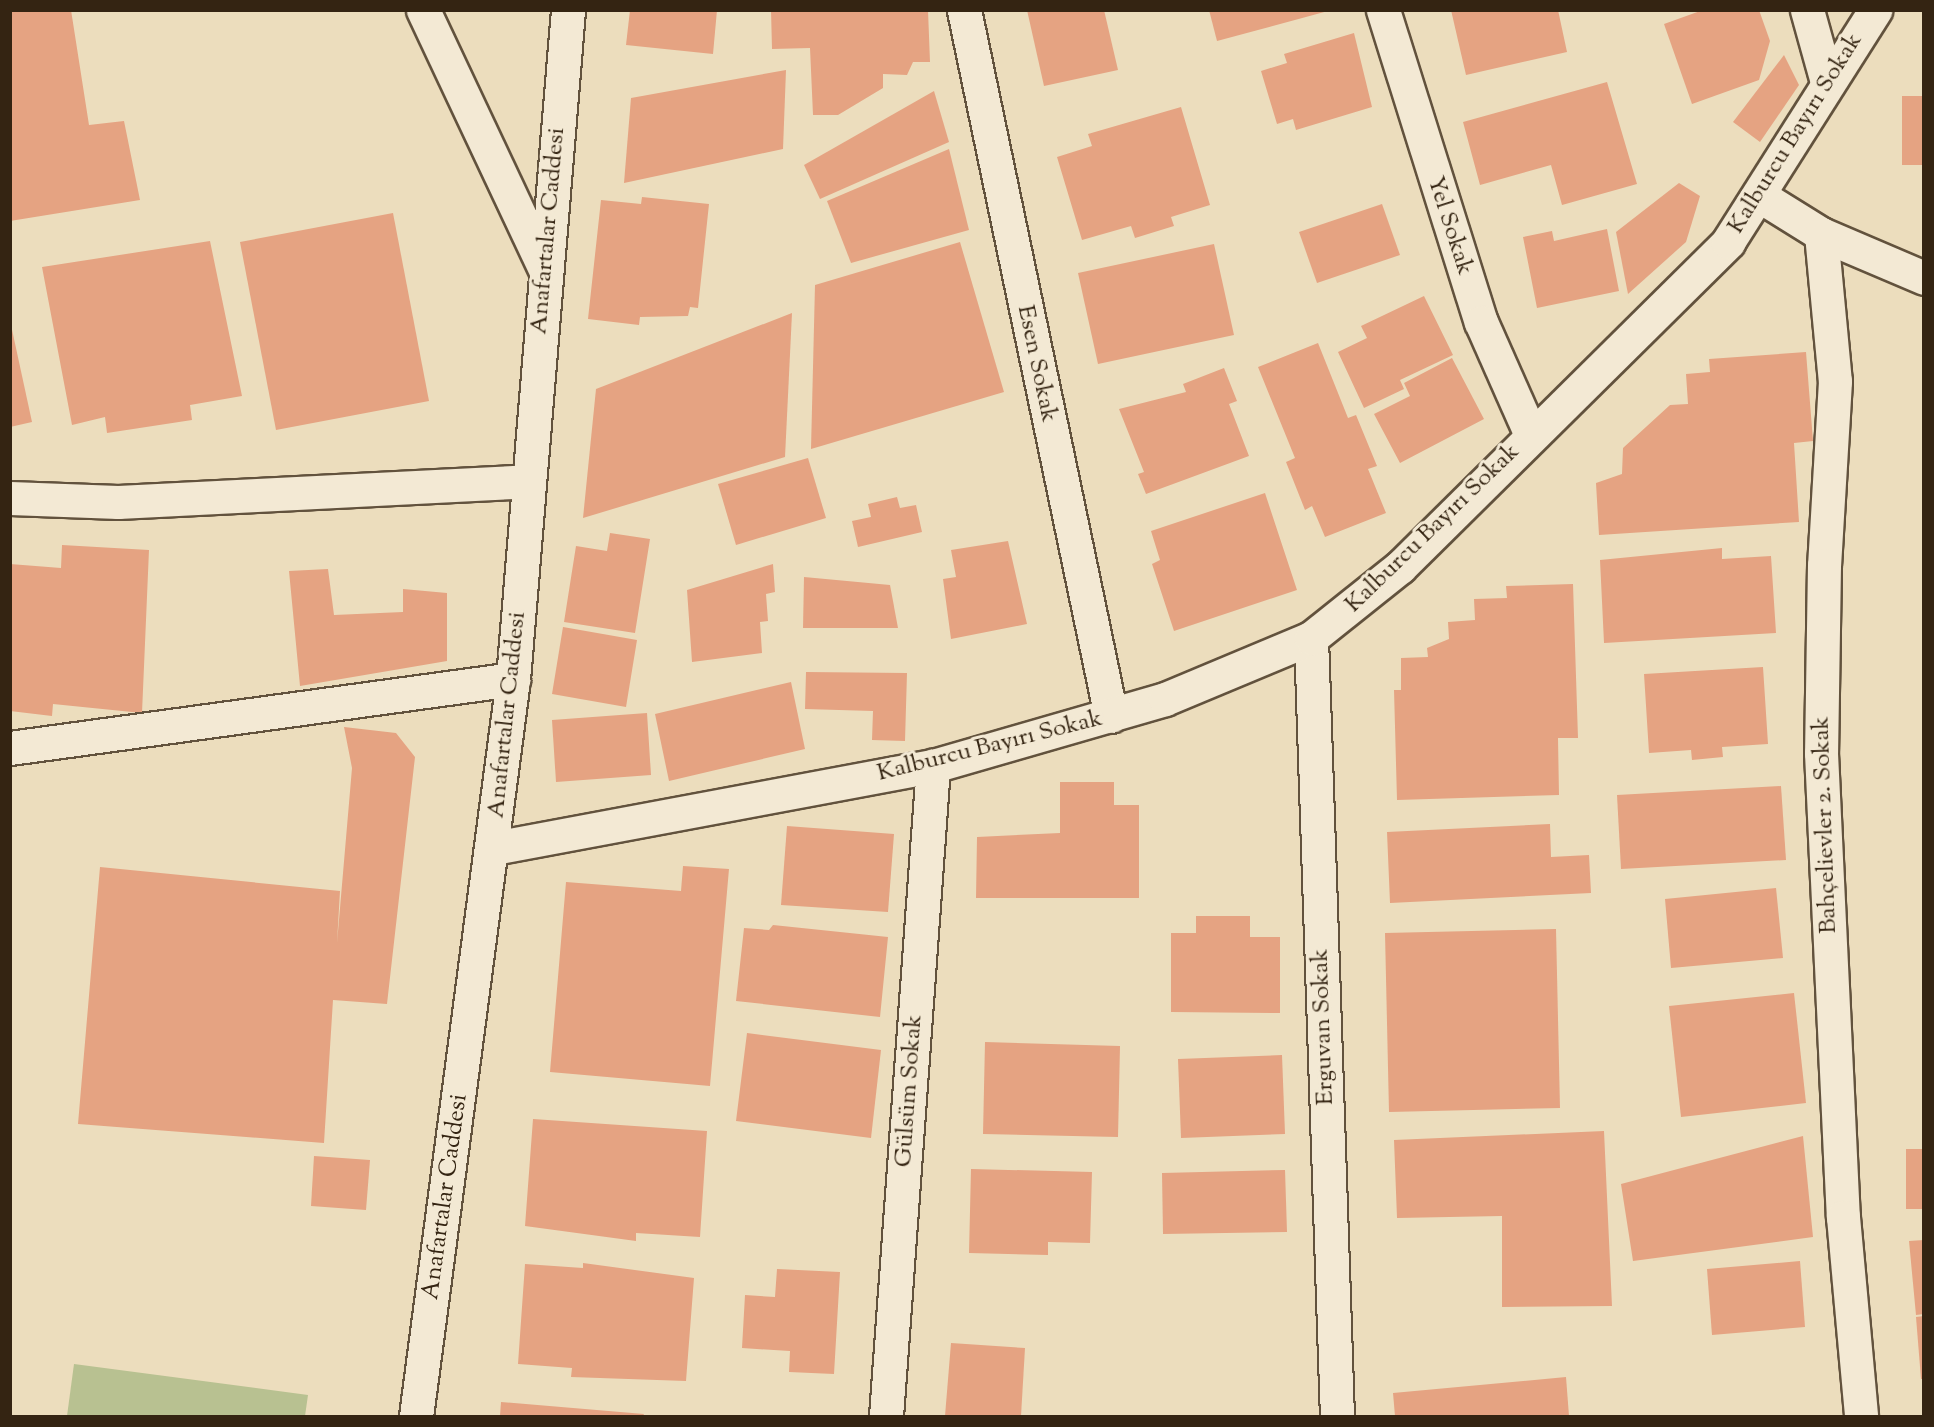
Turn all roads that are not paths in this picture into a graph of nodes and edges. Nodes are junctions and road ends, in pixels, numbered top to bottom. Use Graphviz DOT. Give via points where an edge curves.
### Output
graph roads {
  1 [pos="423,10"];
  2 [pos="568,10"];
  3 [pos="964,10"];
  4 [pos="1383,10"];
  5 [pos="1806,10"];
  6 [pos="1875,10"];
  7 [pos="1827,82"];
  8 [pos="1760,196"];
  9 [pos="1821,234"];
  10 [pos="546,269"];
  11 [pos="1923,278"];
  12 [pos="1531,435"];
  13 [pos="528,481"];
  14 [pos="10,498"];
  15 [pos="1311,638"];
  16 [pos="513,679"];
  17 [pos="1111,716"];
  18 [pos="10,748"];
  19 [pos="933,766"];
  20 [pos="494,848"];
  21 [pos="416,1416"];
  22 [pos="886,1416"];
  23 [pos="1337,1416"];
  24 [pos="1861,1416"];
  1 -- 10 [label="street"];
  2 -- 10 [label="street, Anafartalar Caddesi"];
  3 -- 17 [label="street, Esen Sokak"];
  4 -- 12 [label="street, Yel Sokak" via="1481,322"];
  5 -- 7 [label="street"];
  6 -- 7 [label="street, Kalburcu Bayırı Sokak"];
  7 -- 8 [label="street, Kalburcu Bayırı Sokak"];
  8 -- 9 [label="street"];
  8 -- 12 [label="street, Kalburcu Bayırı Sokak" via="1688,284"];
  9 -- 11 [label="street"];
  9 -- 24 [label="street, Bahçelievler 2. Sokak" via="1835,381 1824,565 1821,753 1843,1217"];
  10 -- 13 [label="street, Anafartalar Caddesi"];
  12 -- 15 [label="street, Kalburcu Bayırı Sokak" via="1400,567"];
  13 -- 14 [label="street" via="118,502"];
  13 -- 16 [label="street, Anafartalar Caddesi"];
  15 -- 17 [label="street, Kalburcu Bayırı Sokak" via="1215,681"];
  15 -- 23 [label="street, Erguvan Sokak"];
  16 -- 18 [label="street"];
  16 -- 20 [label="street, Anafartalar Caddesi"];
  17 -- 19 [label="street, Kalburcu Bayırı Sokak"];
  19 -- 20 [label="street, Kalburcu Bayırı Sokak"];
  19 -- 22 [label="street, Gülsüm Sokak"];
  20 -- 21 [label="street, Anafartalar Caddesi"];
}
